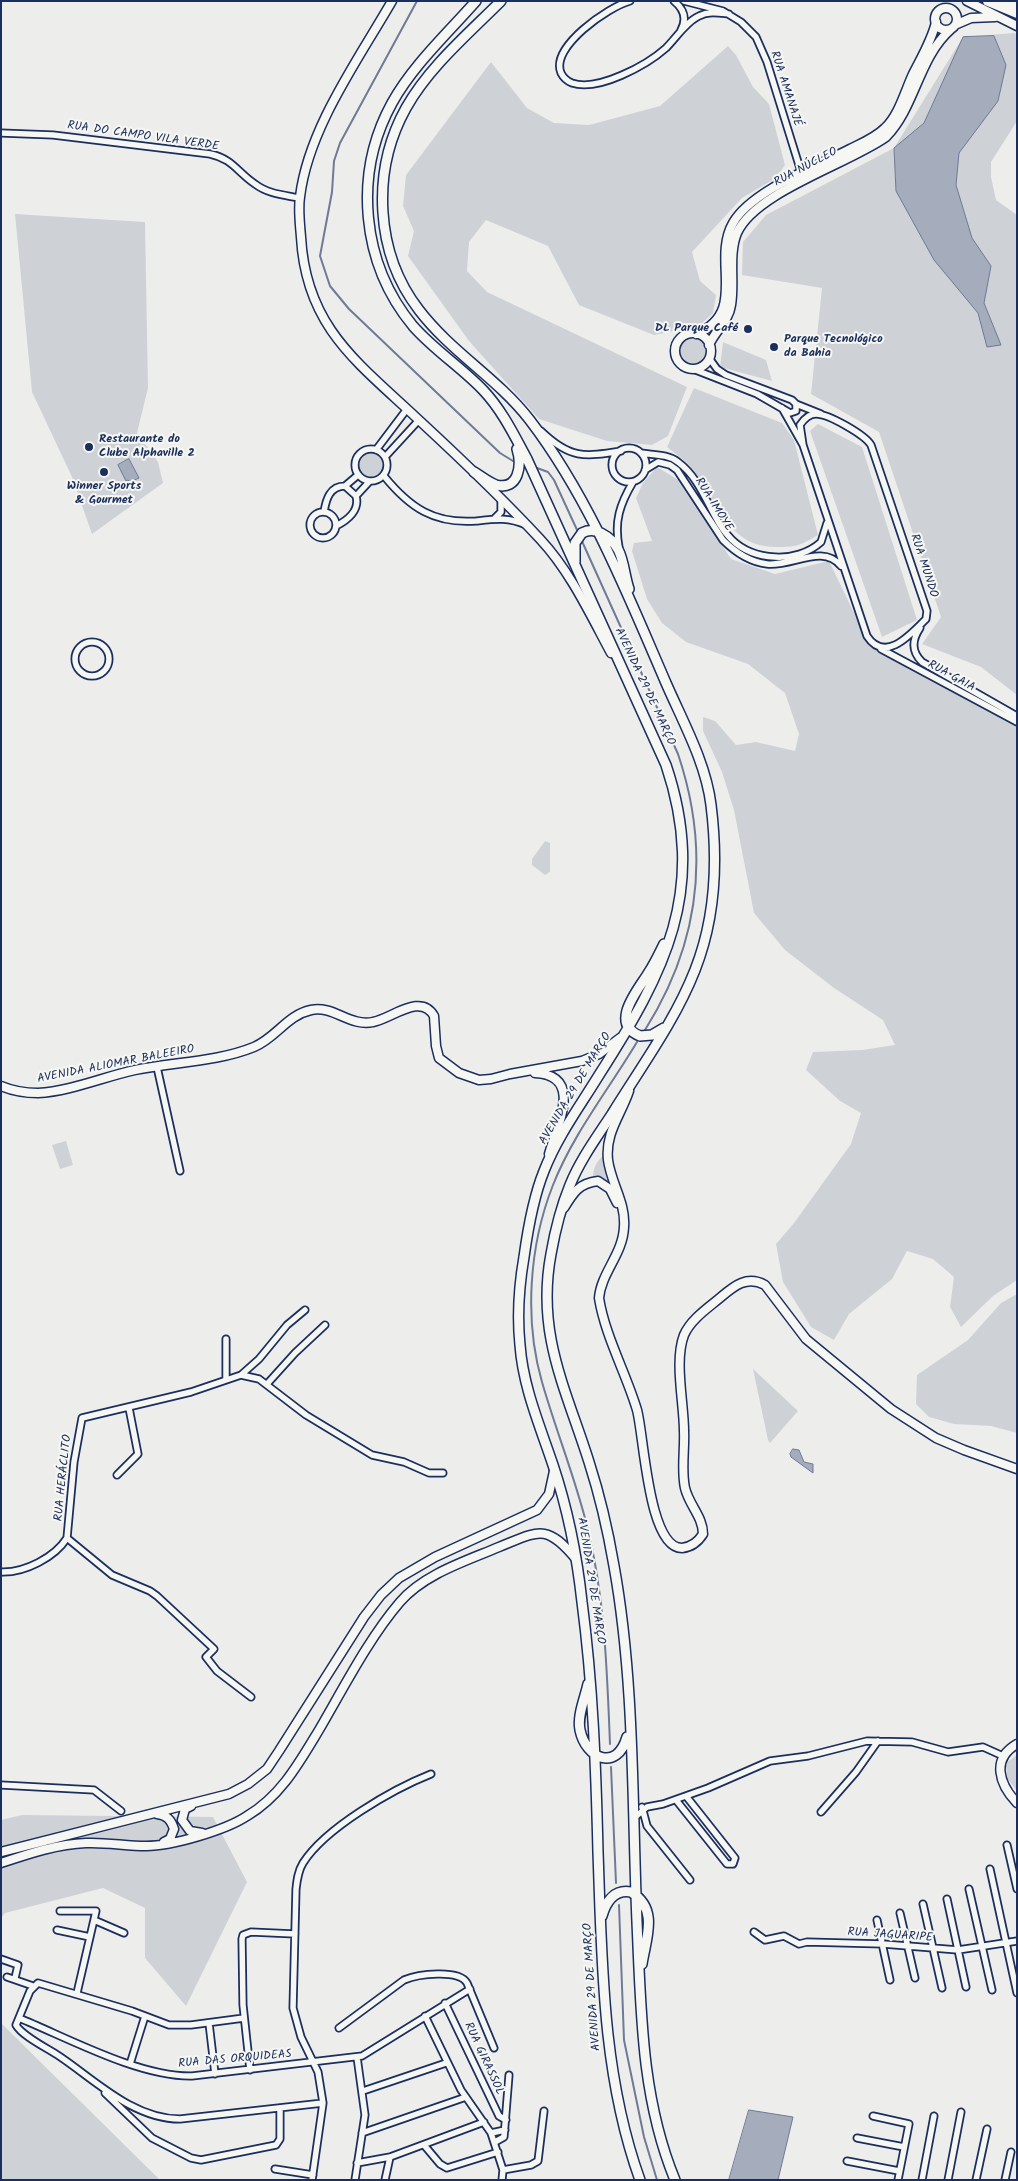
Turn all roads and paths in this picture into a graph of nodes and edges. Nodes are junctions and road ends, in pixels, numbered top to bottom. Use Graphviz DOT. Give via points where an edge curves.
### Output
graph roads {
  1 [pos="392,1"];
  2 [pos="476,1"];
  3 [pos="501,1"];
  4 [pos="630,1"];
  5 [pos="674,1"];
  6 [pos="684,1"];
  7 [pos="935,1"];
  8 [pos="968,1"];
  9 [pos="988,1"];
  10 [pos="1007,1"];
  11 [pos="1017,6"];
  12 [pos="937,12"];
  13 [pos="1017,13"];
  14 [pos="729,14"];
  15 [pos="1007,20"];
  16 [pos="936,22"];
  17 [pos="1017,26"];
  18 [pos="954,27"];
  19 [pos="676,38"];
  20 [pos="1,133"];
  21 [pos="803,178"];
  22 [pos="299,198"];
  23 [pos="696,334"];
  24 [pos="709,344"];
  25 [pos="709,358"];
  26 [pos="693,369"];
  27 [pos="796,404"];
  28 [pos="782,408"];
  29 [pos="407,409"];
  30 [pos="822,415"];
  31 [pos="528,418"];
  32 [pos="419,420"];
  33 [pos="511,427"];
  34 [pos="803,445"];
  35 [pos="376,450"];
  36 [pos="621,451"];
  37 [pos="641,453"];
  38 [pos="385,457"];
  39 [pos="645,470"];
  40 [pos="474,472"];
  41 [pos="358,475"];
  42 [pos="384,476"];
  43 [pos="369,482"];
  44 [pos="633,482"];
  45 [pos="345,486"];
  46 [pos="356,496"];
  47 [pos="501,500"];
  48 [pos="324,512"];
  49 [pos="827,518"];
  50 [pos="493,519"];
  51 [pos="526,525"];
  52 [pos="336,526"];
  53 [pos="594,531"];
  54 [pos="619,549"];
  55 [pos="577,572"];
  56 [pos="846,575"];
  57 [pos="926,619"];
  58 [pos="645,634"];
  59 [pos="877,646"];
  60 [pos="80,647"];
  61 [pos="630,687"];
  62 [pos="1017,716"];
  63 [pos="1017,722"];
  64 [pos="675,925"];
  65 [pos="666,1027"];
  66 [pos="626,1031"];
  67 [pos="158,1068"];
  68 [pos="498,1078"];
  69 [pos="632,1082"];
  70 [pos="1,1086"];
  71 [pos="544,1170"];
  72 [pos="180,1171"];
  73 [pos="560,1214"];
  74 [pos="623,1239"];
  75 [pos="305,1310"];
  76 [pos="325,1325"];
  77 [pos="226,1339"];
  78 [pos="241,1375"];
  79 [pos="226,1380"];
  80 [pos="267,1384"];
  81 [pos="129,1408"];
  82 [pos="554,1466"];
  83 [pos="1017,1469"];
  84 [pos="443,1473"];
  85 [pos="118,1475"];
  86 [pos="67,1538"];
  87 [pos="576,1559"];
  88 [pos="1,1572"];
  89 [pos="590,1671"];
  90 [pos="251,1697"];
  91 [pos="629,1729"];
  92 [pos="878,1741"];
  93 [pos="1017,1744"];
  94 [pos="594,1754"];
  95 [pos="1002,1756"];
  96 [pos="431,1774"];
  97 [pos="1,1785"];
  98 [pos="631,1788"];
  99 [pos="686,1796"];
  100 [pos="676,1800"];
  101 [pos="197,1803"];
  102 [pos="1017,1803"];
  103 [pos="644,1807"];
  104 [pos="121,1812"];
  105 [pos="821,1812"];
  106 [pos="152,1813"];
  107 [pos="632,1820"];
  108 [pos="205,1834"];
  109 [pos="155,1845"];
  110 [pos="1007,1845"];
  111 [pos="1,1852"];
  112 [pos="1,1863"];
  113 [pos="990,1869"];
  114 [pos="690,1880"];
  115 [pos="969,1888"];
  116 [pos="1017,1889"];
  117 [pos="635,1894"];
  118 [pos="947,1899"];
  119 [pos="923,1904"];
  120 [pos="60,1911"];
  121 [pos="900,1913"];
  122 [pos="94,1920"];
  123 [pos="601,1920"];
  124 [pos="877,1920"];
  125 [pos="57,1930"];
  126 [pos="754,1932"];
  127 [pos="124,1933"];
  128 [pos="295,1934"];
  129 [pos="90,1937"];
  130 [pos="1017,1941"];
  131 [pos="883,1944"];
  132 [pos="1005,1944"];
  133 [pos="908,1946"];
  134 [pos="933,1948"];
  135 [pos="982,1948"];
  136 [pos="958,1950"];
  137 [pos="1,1959"];
  138 [pos="7,1976"];
  139 [pos="15,1978"];
  140 [pos="915,1978"];
  141 [pos="890,1980"];
  142 [pos="639,1984"];
  143 [pos="33,1986"];
  144 [pos="966,1987"];
  145 [pos="942,1988"];
  146 [pos="470,1989"];
  147 [pos="992,1990"];
  148 [pos="77,1993"];
  149 [pos="1017,1993"];
  150 [pos="445,2003"];
  151 [pos="145,2016"];
  152 [pos="425,2016"];
  153 [pos="19,2018"];
  154 [pos="244,2018"];
  155 [pos="208,2023"];
  156 [pos="339,2028"];
  157 [pos="494,2048"];
  158 [pos="357,2058"];
  159 [pos="313,2063"];
  160 [pos="446,2063"];
  161 [pos="130,2064"];
  162 [pos="250,2070"];
  163 [pos="214,2074"];
  164 [pos="509,2075"];
  165 [pos="97,2085"];
  166 [pos="363,2091"];
  167 [pos="466,2097"];
  168 [pos="324,2103"];
  169 [pos="280,2108"];
  170 [pos="544,2111"];
  171 [pos="962,2112"];
  172 [pos="873,2116"];
  173 [pos="934,2116"];
  174 [pos="506,2120"];
  175 [pos="484,2122"];
  176 [pos="987,2129"];
  177 [pos="505,2130"];
  178 [pos="362,2133"];
  179 [pos="491,2133"];
  180 [pos="857,2138"];
  181 [pos="495,2142"];
  182 [pos="424,2145"];
  183 [pos="904,2147"];
  184 [pos="498,2152"];
  185 [pos="1011,2152"];
  186 [pos="390,2157"];
  187 [pos="847,2161"];
  188 [pos="357,2163"];
  189 [pos="275,2169"];
  190 [pos="503,2170"];
  191 [pos="899,2171"];
  192 [pos="313,2177"];
  193 [pos="354,2180"];
  194 [pos="385,2180"];
  195 [pos="502,2180"];
  196 [pos="640,2180"];
  197 [pos="676,2180"];
  198 [pos="898,2180"];
  199 [pos="922,2180"];
  200 [pos="948,2180"];
  201 [pos="976,2180"];
  202 [pos="1005,2180"];
  1 -- 22 [label="main road" via="322,126 311,152"];
  2 -- 33 [label="main road, AVENIDA 29 DE MARÇO" via="393,101 381,124 366,192 369,228 382,273 399,305 414,327 483,390"];
  3 -- 31 [label="main road, AVENIDA 29 DE MARÇO" via="436,68 407,106 396,128 384,174 382,198 391,256 408,293 432,325 502,388"];
  4 -- 19 [label="street" via="604,13 561,54 558,64 566,80 586,84 620,75 651,60"];
  5 -- 19 [label="street" via="684,18"];
  6 -- 14 [label="street, RUA AMANAJÉ" via="711,6"];
  7 -- 12 [label="main road"];
  8 -- 15 [label="main road"];
  9 -- 13 [label="highway"];
  10 -- 11 [label="highway"];
  12 -- 16 [label="main road"];
  12 -- 18 [label="main road" via="943,7 951,8 956,13"];
  14 -- 19 [label="street" via="701,15"];
  14 -- 21 [label="street, RUA AMANAJÉ" via="749,29 760,44"];
  15 -- 17 [label="main road"];
  15 -- 18 [label="main road, RUA NÚCLEO" via="979,16"];
  16 -- 18 [label="main road" via="940,28"];
  16 -- 21 [label="main road, RUA NÚCLEO" via="886,127"];
  18 -- 21 [label="main road, RUA NÚCLEO" via="934,46 898,122 886,137"];
  20 -- 22 [label="street, RUA DO CAMPO VILA VERDE" via="53,135 210,154 231,162 261,188"];
  21 -- 23 [label="main road, RUA NÚCLEO" via="755,199 737,217 728,240 722,312 713,324"];
  21 -- 24 [label="main road, RUA NÚCLEO" via="762,204 744,221 734,242 729,314"];
  22 -- 29 [label="main road" via="303,262 321,314 346,352"];
  23 -- 24 [label="main road"];
  23 -- 26 [label="main road" via="684,336 675,348 680,364"];
  24 -- 25 [label="main road"];
  25 -- 26 [label="main road" via="703,366"];
  25 -- 27 [label="street, RUA MUNDO" via="726,375"];
  26 -- 28 [label="street" via="757,394"];
  27 -- 28 [label="street" via="794,413"];
  27 -- 30 [label="street, RUA MUNDO"];
  28 -- 34 [label="street"];
  29 -- 32 [label="main road"];
  29 -- 35 [label="street"];
  30 -- 34 [label="street" via="812,415 800,424"];
  30 -- 57 [label="street, RUA MUNDO" via="866,438 872,445 924,602"];
  31 -- 36 [label="street" via="562,449 576,454 595,456"];
  31 -- 53 [label="main road, AVENIDA 29 DE MARÇO" via="555,456"];
  32 -- 38 [label="street"];
  32 -- 40 [label="main road"];
  33 -- 40 [label="main road" via="520,458 520,472 516,480 506,485 495,484"];
  33 -- 55 [label="main road, AVENIDA 29 DE MARÇO"];
  34 -- 49 [label="street"];
  35 -- 38 [label="street"];
  35 -- 41 [label="street" via="366,450 358,456 355,465"];
  36 -- 37 [label="street" via="631,448"];
  36 -- 44 [label="street" via="614,459 614,470 620,478"];
  37 -- 39 [label="street" via="646,461"];
  37 -- 49 [label="street, RUA IMOYE" via="679,462 723,530 740,546 756,554 780,558 810,550 823,538"];
  38 -- 42 [label="street" via="387,467"];
  39 -- 44 [label="street"];
  39 -- 56 [label="street, RUA IMOYE" via="658,462 677,470 718,534 743,556 781,565 828,556 838,562"];
  40 -- 47 [label="main road"];
  41 -- 43 [label="street"];
  41 -- 45 [label="street"];
  42 -- 43 [label="street"];
  42 -- 50 [label="street" via="403,496 432,517 461,522"];
  43 -- 46 [label="street"];
  44 -- 54 [label="street" via="618,512"];
  45 -- 46 [label="street"];
  45 -- 48 [label="street" via="339,486 330,493"];
  46 -- 52 [label="street" via="354,511"];
  47 -- 50 [label="street" via="501,512"];
  47 -- 51 [label="main road"];
  48 -- 52 [label="street" via="334,518"];
  48 -- 52 [label="street" via="313,517 310,525 313,533 328,537"];
  49 -- 56 [label="street"];
  50 -- 51 [label="street" via="508,518"];
  51 -- 61 [label="main road" via="571,580"];
  53 -- 54 [label="main road" via="609,537"];
  53 -- 55 [label="main road" via="582,533 577,539 574,549"];
  53 -- 58 [label="main road, AVENIDA 29 DE MARÇO"];
  54 -- 58 [label="main road" via="628,587"];
  55 -- 61 [label="main road, AVENIDA 29 DE MARÇO"];
  56 -- 59 [label="street" via="866,636"];
  57 -- 59 [label="street" via="896,645 887,648"];
  57 -- 62 [label="street, RUA GAIA" via="914,639 918,658"];
  58 -- 65 [label="main road, AVENIDA 29 DE MARÇO" via="696,750 711,800 715,848 715,880 706,936 694,973"];
  59 -- 63 [label="street, RUA GAIA"];
  60 -- 60 [label="street" via="76,662 80,671 90,676 105,670 109,660 102,645 93,642"];
  61 -- 64 [label="main road, AVENIDA 29 DE MARÇO" via="666,765 677,803 682,870"];
  64 -- 66 [label="main road, AVENIDA 29 DE MARÇO" via="654,983"];
  64 -- 66 [label="main road" via="630,999"];
  65 -- 66 [label="main road" via="646,1037"];
  65 -- 69 [label="main road, AVENIDA 29 DE MARÇO"];
  66 -- 68 [label="main road, AVENIDA ALIOMAR BALEEIRO" via="599,1054 582,1061"];
  66 -- 71 [label="main road, AVENIDA 29 DE MARÇO"];
  67 -- 68 [label="main road, AVENIDA ALIOMAR BALEEIRO" via="255,1047 292,1017 310,1010 326,1011 362,1024 380,1021 415,1006 427,1009 434,1016 437,1052 443,1064 479,1080"];
  67 -- 70 [label="main road, AVENIDA ALIOMAR BALEEIRO" via="40,1093"];
  67 -- 72 [label="street"];
  68 -- 71 [label="main road, AVENIDA ALIOMAR BALEEIRO" via="544,1074 554,1079 562,1090 564,1106"];
  69 -- 73 [label="main road, AVENIDA 29 DE MARÇO" via="574,1176"];
  69 -- 74 [label="main road" via="608,1146 608,1161 624,1216"];
  71 -- 82 [label="main road, AVENIDA 29 DE MARÇO" via="524,1256 519,1331 528,1389"];
  73 -- 74 [label="main road" via="582,1184 598,1181 610,1189 617,1204"];
  73 -- 91 [label="main road, AVENIDA 29 DE MARÇO" via="548,1275 548,1331 554,1359 598,1491 611,1548 622,1624"];
  74 -- 83 [label="main road" via="599,1298 637,1411 648,1483 658,1521 664,1537 674,1546 689,1546 700,1540 703,1534 684,1478 680,1355 683,1337 696,1318 731,1288 746,1281 755,1280 765,1285 806,1339 869,1393 904,1418 957,1447"];
  75 -- 78 [label="street"];
  76 -- 80 [label="street"];
  77 -- 79 [label="street"];
  78 -- 79 [label="street, RUA HERÁCLITO"];
  78 -- 80 [label="street"];
  79 -- 81 [label="street, RUA HERÁCLITO"];
  80 -- 84 [label="street" via="306,1415 372,1455 404,1462 429,1474"];
  81 -- 85 [label="street" via="138,1454"];
  81 -- 86 [label="street, RUA HERÁCLITO" via="86,1416 81,1421"];
  82 -- 87 [label="main road, AVENIDA 29 DE MARÇO"];
  82 -- 101 [label="main road" via="550,1492 537,1510 435,1557 387,1589 364,1617 267,1769 229,1794"];
  86 -- 88 [label="street, RUA HERÁCLITO" via="40,1561 16,1571"];
  86 -- 90 [label="street" via="112,1575 150,1591 214,1649 206,1657 211,1664"];
  87 -- 89 [label="main road, AVENIDA 29 DE MARÇO"];
  87 -- 108 [label="main road" via="560,1540 545,1532 529,1535 447,1569 427,1581 401,1601 281,1789 264,1806 245,1818"];
  89 -- 94 [label="main road, AVENIDA 29 DE MARÇO"];
  89 -- 94 [label="main road" via="579,1725 583,1740"];
  91 -- 94 [label="main road" via="624,1746 616,1756 605,1758"];
  91 -- 98 [label="main road, AVENIDA 29 DE MARÇO"];
  92 -- 95 [label="street" via="912,1742 948,1752 982,1747"];
  92 -- 99 [label="street" via="770,1761"];
  92 -- 105 [label="street"];
  93 -- 95 [label="main road"];
  94 -- 123 [label="main road, AVENIDA 29 DE MARÇO"];
  95 -- 102 [label="main road" via="1000,1773"];
  96 -- 128 [label="street" via="376,1802 336,1830 302,1863 297,1879"];
  97 -- 104 [label="street" via="94,1790"];
  98 -- 103 [label="street"];
  98 -- 107 [label="main road, AVENIDA 29 DE MARÇO"];
  99 -- 100 [label="street"];
  99 -- 100 [label="street" via="735,1858 733,1864 727,1864"];
  100 -- 103 [label="street"];
  101 -- 106 [label="main road"];
  101 -- 108 [label="main road" via="185,1809 182,1820 190,1831"];
  103 -- 107 [label="street"];
  103 -- 114 [label="street" via="648,1826"];
  106 -- 109 [label="main road" via="163,1814 174,1829 170,1839"];
  106 -- 111 [label="main road"];
  107 -- 117 [label="main road, AVENIDA 29 DE MARÇO"];
  108 -- 109 [label="main road"];
  109 -- 112 [label="main road" via="86,1843 58,1847"];
  110 -- 116 [label="street"];
  113 -- 132 [label="street"];
  115 -- 135 [label="street"];
  117 -- 123 [label="main road" via="622,1891 613,1896 604,1908"];
  117 -- 142 [label="main road, AVENIDA 29 DE MARÇO"];
  117 -- 142 [label="main road" via="646,1909 650,1923"];
  118 -- 136 [label="street"];
  119 -- 134 [label="street"];
  120 -- 122 [label="street" via="96,1911"];
  121 -- 133 [label="street"];
  122 -- 127 [label="street"];
  122 -- 129 [label="street"];
  123 -- 196 [label="main road, AVENIDA 29 DE MARÇO" via="606,2028 624,2127"];
  124 -- 131 [label="street"];
  125 -- 129 [label="street"];
  126 -- 131 [label="street, RUA JAGUARIPE" via="765,1940 788,1937 799,1944"];
  128 -- 154 [label="street" via="251,1932 243,1935"];
  128 -- 159 [label="street" via="293,2008"];
  129 -- 148 [label="street"];
  130 -- 132 [label="street, RUA JAGUARIPE"];
  131 -- 133 [label="street, RUA JAGUARIPE"];
  131 -- 141 [label="street"];
  132 -- 135 [label="street, RUA JAGUARIPE"];
  132 -- 149 [label="street"];
  133 -- 134 [label="street, RUA JAGUARIPE"];
  133 -- 140 [label="street"];
  134 -- 136 [label="street, RUA JAGUARIPE"];
  134 -- 145 [label="street"];
  135 -- 136 [label="street, RUA JAGUARIPE"];
  135 -- 147 [label="street"];
  136 -- 144 [label="street"];
  137 -- 139 [label="street" via="18,1966"];
  138 -- 139 [label="street"];
  139 -- 143 [label="street"];
  142 -- 197 [label="main road, AVENIDA 29 DE MARÇO" via="651,2103 660,2139"];
  143 -- 148 [label="street" via="38,1983"];
  143 -- 153 [label="street" via="23,2002"];
  146 -- 150 [label="street"];
  146 -- 156 [label="street" via="465,1979 458,1975 409,1978 392,1987"];
  146 -- 157 [label="street"];
  148 -- 151 [label="street"];
  150 -- 152 [label="street"];
  150 -- 174 [label="street, RUA GIRASSOL" via="499,2116"];
  151 -- 155 [label="street" via="169,2025"];
  151 -- 161 [label="street"];
  152 -- 158 [label="street"];
  152 -- 160 [label="street"];
  153 -- 161 [label="street, RUA DAS ORQUIDEAS"];
  153 -- 165 [label="street" via="16,2027"];
  154 -- 155 [label="street"];
  154 -- 162 [label="street"];
  155 -- 163 [label="street"];
  158 -- 159 [label="street, RUA DAS ORQUIDEAS"];
  158 -- 166 [label="street"];
  159 -- 162 [label="street, RUA DAS ORQUIDEAS"];
  159 -- 168 [label="street"];
  160 -- 166 [label="street"];
  160 -- 167 [label="street"];
  161 -- 163 [label="street, RUA DAS ORQUIDEAS" via="174,2075"];
  162 -- 163 [label="street, RUA DAS ORQUIDEAS"];
  164 -- 174 [label="street"];
  165 -- 169 [label="street" via="138,2108 173,2119"];
  165 -- 169 [label="street" via="152,2138 178,2154 197,2160 276,2145 280,2139"];
  166 -- 178 [label="street" via="365,2115"];
  167 -- 175 [label="street"];
  167 -- 178 [label="street"];
  168 -- 169 [label="street"];
  168 -- 192 [label="street"];
  170 -- 190 [label="street" via="540,2159 531,2165"];
  171 -- 200 [label="street"];
  172 -- 183 [label="street" via="909,2124"];
  173 -- 199 [label="street"];
  174 -- 177 [label="street"];
  175 -- 179 [label="street"];
  175 -- 182 [label="street"];
  176 -- 201 [label="street"];
  177 -- 179 [label="street"];
  177 -- 181 [label="street" via="502,2139"];
  178 -- 188 [label="street"];
  179 -- 181 [label="street"];
  180 -- 183 [label="street"];
  181 -- 184 [label="street"];
  182 -- 184 [label="street" via="447,2168"];
  182 -- 186 [label="street"];
  183 -- 191 [label="street"];
  184 -- 190 [label="street"];
  185 -- 202 [label="street"];
  186 -- 188 [label="street"];
  186 -- 194 [label="street"];
  187 -- 191 [label="street"];
  188 -- 193 [label="street"];
  189 -- 192 [label="street"];
  190 -- 195 [label="street"];
  191 -- 198 [label="street"];
}
